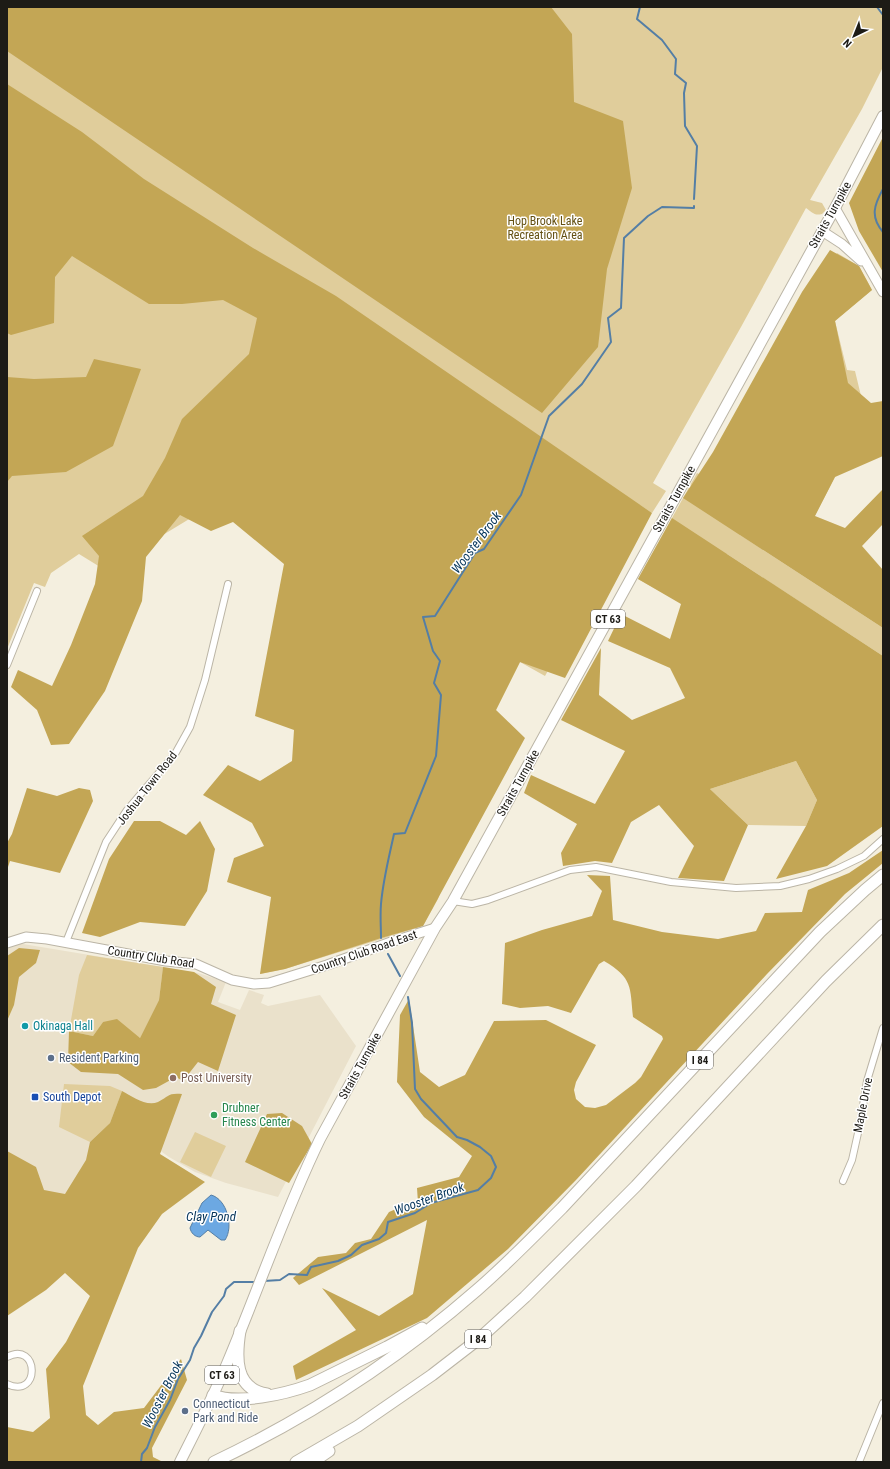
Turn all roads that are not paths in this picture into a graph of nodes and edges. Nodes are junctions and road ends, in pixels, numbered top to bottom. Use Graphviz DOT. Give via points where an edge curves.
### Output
graph roads {
  1 [pos="883,116"];
  2 [pos="835,208"];
  3 [pos="822,231"];
  4 [pos="868,267"];
  5 [pos="883,292"];
  6 [pos="228,584"];
  7 [pos="37,591"];
  8 [pos="7,665"];
  9 [pos="883,839"];
  10 [pos="883,875"];
  11 [pos="453,901"];
  12 [pos="883,925"];
  13 [pos="435,928"];
  14 [pos="66,942"];
  15 [pos="7,943"];
  16 [pos="293,976"];
  17 [pos="883,1028"];
  18 [pos="843,1181"];
  19 [pos="478,1289"];
  20 [pos="240,1331"];
  21 [pos="7,1357"];
  22 [pos="7,1384"];
  23 [pos="285,1393"];
  24 [pos="408,1393"];
  25 [pos="213,1395"];
  26 [pos="883,1404"];
  27 [pos="180,1462"];
  28 [pos="214,1462"];
  29 [pos="296,1462"];
  30 [pos="313,1462"];
  31 [pos="859,1462"];
  1 -- 2 [label="main road, Straits Turnpike / CT 63"];
  2 -- 3 [label="main road, Straits Turnpike / CT 63"];
  2 -- 4 [label="street"];
  3 -- 4 [label="street" via="842,244"];
  3 -- 11 [label="main road, Straits Turnpike / CT 63"];
  4 -- 5 [label="street"];
  6 -- 14 [label="street, Joshua Town Road" via="205,680 190,727 175,754 127,810 106,842"];
  7 -- 8 [label="street"];
  9 -- 11 [label="street" via="864,856 837,869 780,886 736,888 671,882 596,867 570,870 472,904"];
  10 -- 19 [label="highway, I 84" via="810,943 562,1208"];
  11 -- 13 [label="main road, Straits Turnpike / CT 63"];
  12 -- 24 [label="highway, I 84" via="826,981 636,1186 547,1277 480,1338"];
  13 -- 16 [label="street, Country Club Road East"];
  13 -- 20 [label="main road, Straits Turnpike / CT 63" via="317,1145"];
  14 -- 15 [label="street, Country Club Road" via="32,937"];
  14 -- 16 [label="street, Country Club Road" via="166,961 196,964 232,980 250,984 273,982"];
  17 -- 18 [label="street, Maple Drive" via="867,1081 852,1160"];
  19 -- 23 [label="highway" via="403,1339 310,1385"];
  19 -- 28 [label="highway, I 84" via="410,1345 362,1378 288,1424"];
  20 -- 23 [label="highway" via="238,1359 240,1374 244,1381 260,1393"];
  20 -- 25 [label="main road, Straits Turnpike / CT 63"];
  21 -- 22 [label="street" via="13,1354 23,1356 31,1363 33,1374 23,1386"];
  23 -- 25 [label="highway" via="257,1398 226,1398"];
  24 -- 29 [label="highway, I 84"];
  24 -- 30 [label="highway"];
  25 -- 27 [label="main road, Straits Turnpike / CT 63"];
  26 -- 31 [label="street"];
}
